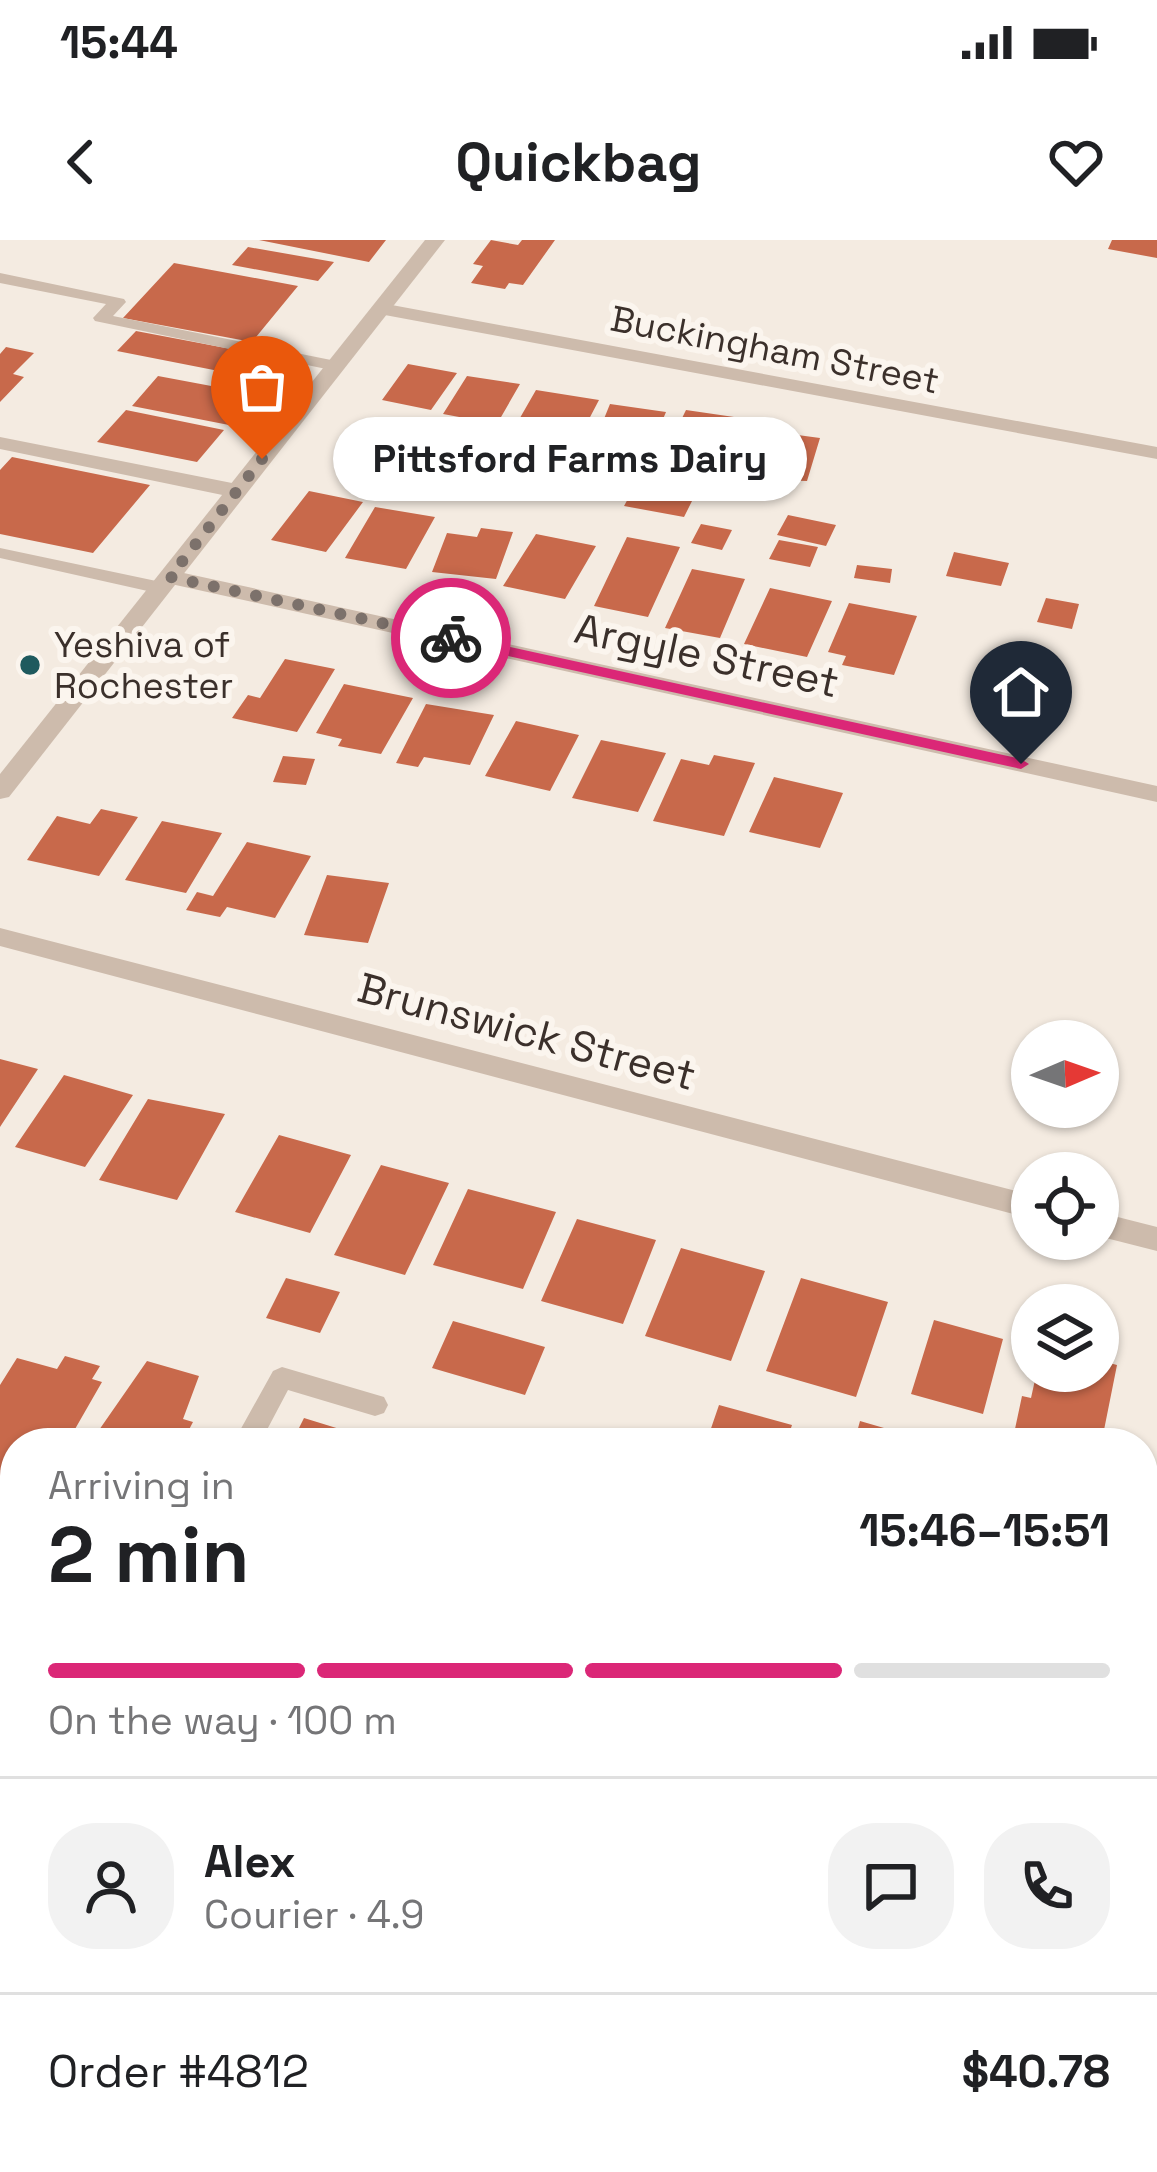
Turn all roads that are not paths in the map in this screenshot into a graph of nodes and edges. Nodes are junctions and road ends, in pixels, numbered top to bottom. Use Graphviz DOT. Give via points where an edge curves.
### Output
graph roads {
  1 [pos="436,240"];
  2 [pos="0,278"];
  3 [pos="381,309"];
  4 [pos="336,366"];
  5 [pos="0,443"];
  6 [pos="1157,453"];
  7 [pos="237,490"];
  8 [pos="0,553"];
  9 [pos="166,582"];
  10 [pos="0,791"];
  11 [pos="1157,794"];
  12 [pos="0,937"];
  13 [pos="1011,1202"];
  14 [pos="1119,1229"];
  15 [pos="1157,1239"];
  16 [pos="375,1405"];
  17 [pos="254,1428"];
  1 -- 3 [label="street"];
  2 -- 4 [label="lane" via="118,302 101,318"];
  3 -- 4 [label="street"];
  3 -- 6 [label="street, Buckingham Street"];
  4 -- 7 [label="street"];
  5 -- 7 [label="street"];
  7 -- 9 [label="street"];
  8 -- 9 [label="lane"];
  9 -- 10 [label="street"];
  9 -- 11 [label="street, Argyle Street"];
  12 -- 13 [label="street, Brunswick Street"];
  14 -- 15 [label="street"];
  16 -- 17 [label="lane" via="282,1378"];
}
